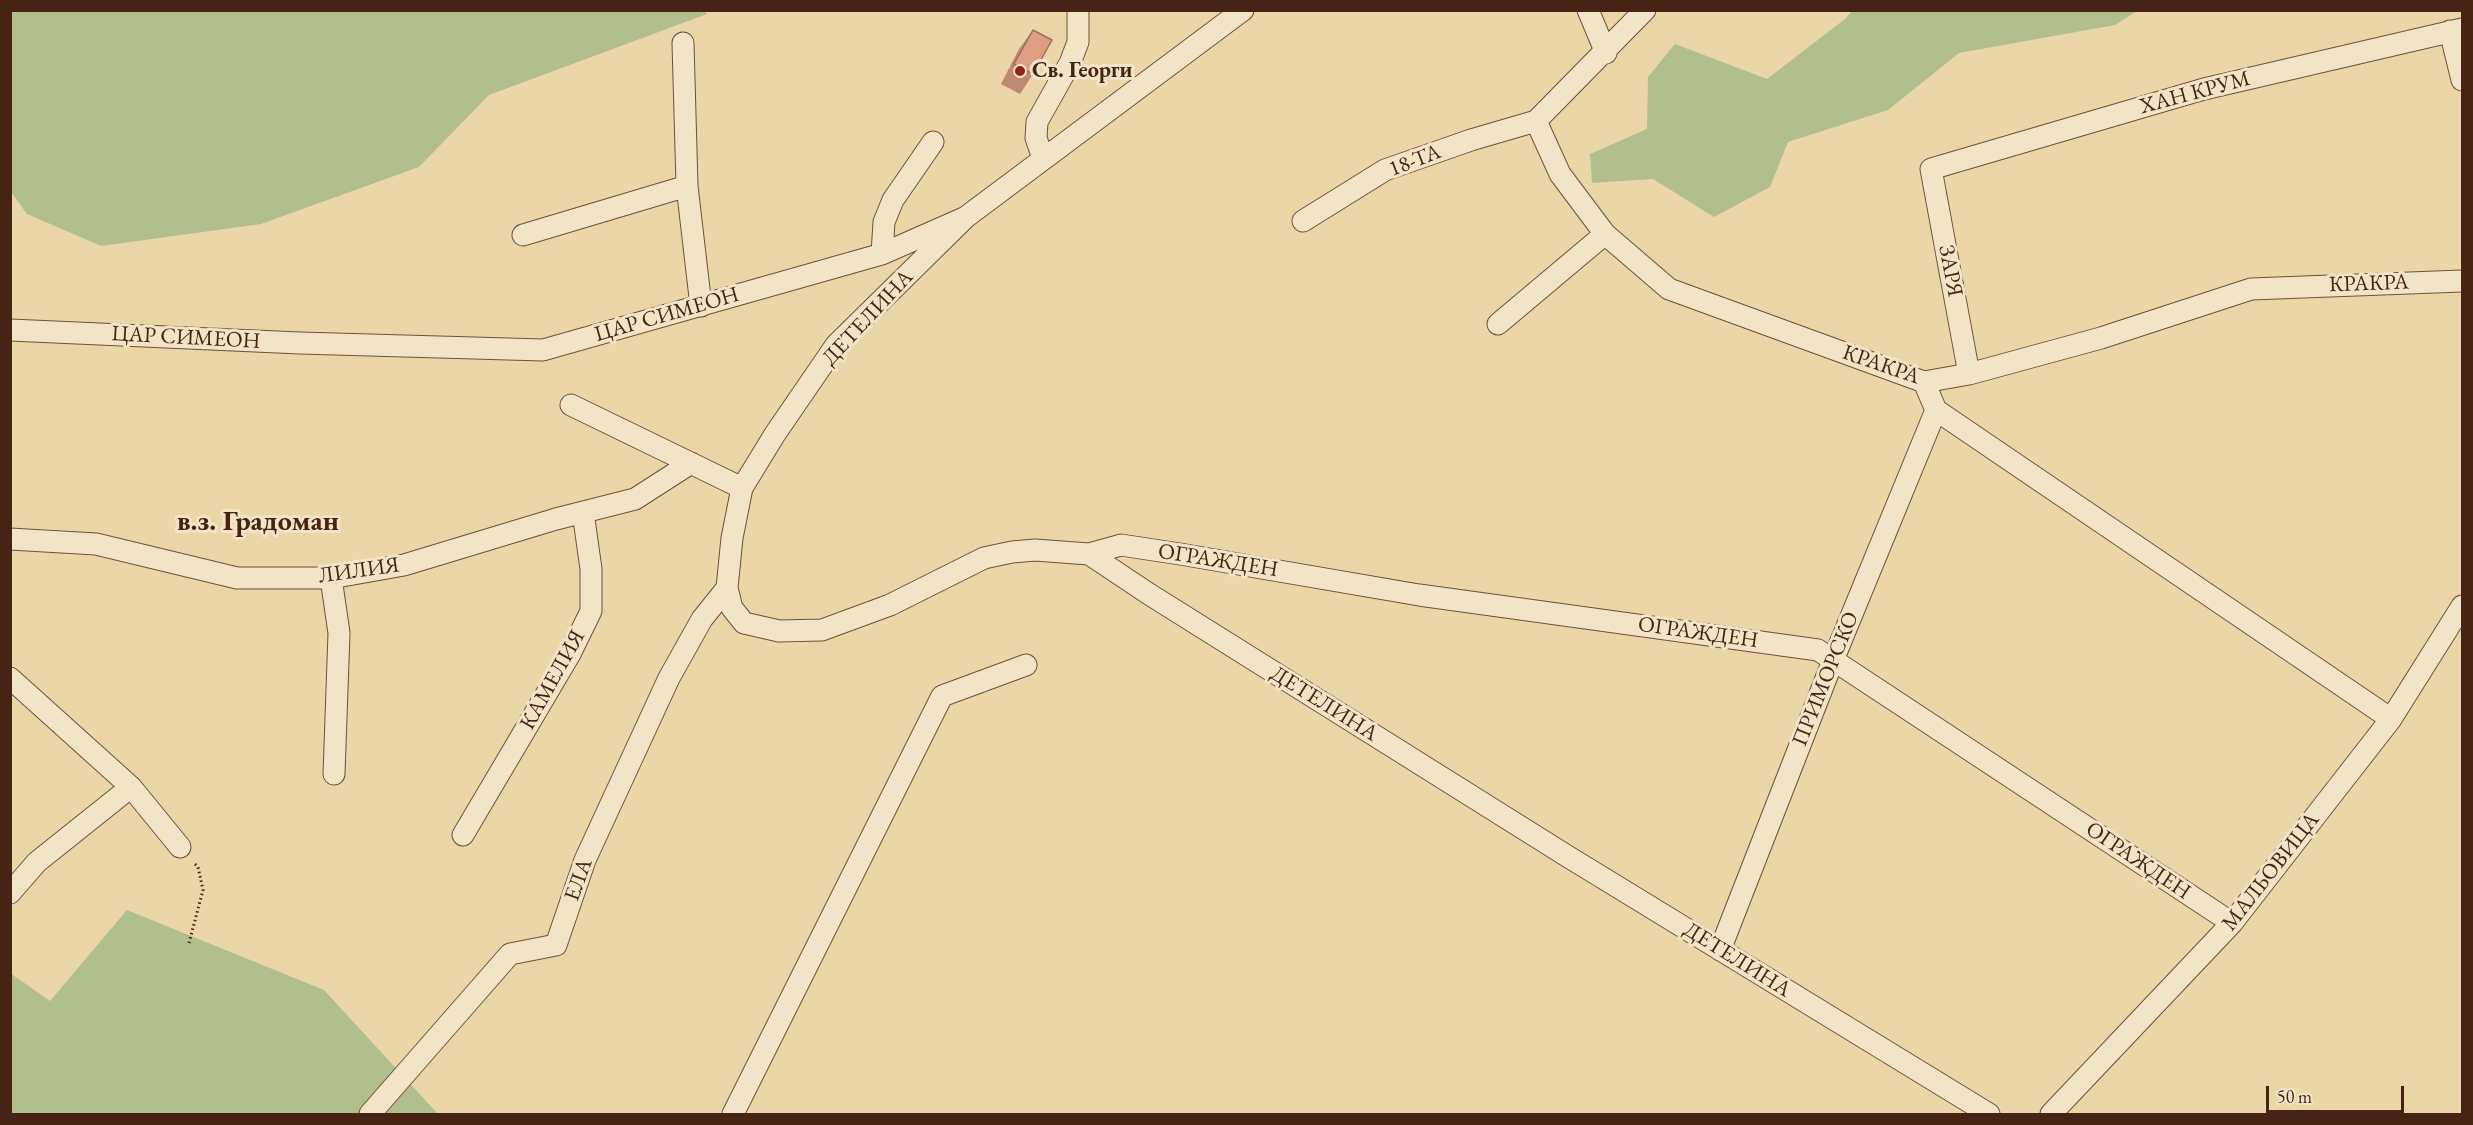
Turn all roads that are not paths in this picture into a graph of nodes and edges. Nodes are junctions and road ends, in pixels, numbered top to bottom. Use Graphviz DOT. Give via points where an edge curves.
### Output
graph roads {
  1 [pos="1078,10"];
  2 [pos="1243,10"];
  3 [pos="1588,10"];
  4 [pos="1645,10"];
  5 [pos="2456,30"];
  6 [pos="683,44"];
  7 [pos="1606,53"];
  8 [pos="2463,80"];
  9 [pos="1536,121"];
  10 [pos="933,142"];
  11 [pos="1043,158"];
  12 [pos="1931,169"];
  13 [pos="687,186"];
  14 [pos="966,217"];
  15 [pos="1303,221"];
  16 [pos="1605,234"];
  17 [pos="523,235"];
  18 [pos="882,254"];
  19 [pos="2463,281"];
  20 [pos="701,306"];
  21 [pos="1498,324"];
  22 [pos="14,325"];
  23 [pos="1969,374"];
  24 [pos="1924,382"];
  25 [pos="571,405"];
  26 [pos="1936,410"];
  27 [pos="691,463"];
  28 [pos="742,488"];
  29 [pos="583,512"];
  30 [pos="10,538"];
  31 [pos="1089,554"];
  32 [pos="331,578"];
  33 [pos="727,588"];
  34 [pos="2463,606"];
  35 [pos="1834,658"];
  36 [pos="1026,665"];
  37 [pos="10,678"];
  38 [pos="2391,719"];
  39 [pos="334,774"];
  40 [pos="131,787"];
  41 [pos="464,835"];
  42 [pos="180,847"];
  43 [pos="10,893"];
  44 [pos="2232,924"];
  45 [pos="1720,950"];
  46 [pos="370,1114"];
  47 [pos="733,1114"];
  48 [pos="1989,1114"];
  49 [pos="2051,1114"];
  1 -- 11 [label="street" via="1078,42 1071,63 1037,122 1036,138"];
  2 -- 11 [label="street, ЦАР СИМЕОН"];
  3 -- 7 [label="street"];
  4 -- 7 [label="street"];
  5 -- 8 [label="street"];
  5 -- 12 [label="street, ХАН КРУМ" via="2204,89"];
  6 -- 13 [label="street"];
  7 -- 9 [label="street"];
  9 -- 15 [label="street, 18-ТА" via="1385,171"];
  9 -- 16 [label="street, КРАКРА" via="1560,174"];
  10 -- 18 [label="street" via="893,200 884,222"];
  11 -- 14 [label="street, ЦАР СИМЕОН"];
  12 -- 23 [label="street, ЗАРЯ"];
  13 -- 17 [label="street"];
  13 -- 20 [label="street"];
  14 -- 18 [label="street, ЦАР СИМЕОН"];
  14 -- 28 [label="street, ДЕТЕЛИНА" via="836,345"];
  16 -- 21 [label="street"];
  16 -- 24 [label="street, КРАКРА" via="1670,289"];
  18 -- 20 [label="street, ЦАР СИМЕОН"];
  19 -- 23 [label="street, КРАКРА" via="2251,289 2101,339"];
  20 -- 22 [label="street, ЦАР СИМЕОН" via="543,350 300,343"];
  23 -- 24 [label="street, КРАКРА"];
  24 -- 26 [label="street"];
  25 -- 27 [label="street"];
  26 -- 35 [label="street, ПРИМОРСКО"];
  26 -- 38 [label="street"];
  27 -- 28 [label="street"];
  27 -- 29 [label="street, ЛИЛИЯ" via="635,500"];
  28 -- 33 [label="street, ДЕТЕЛИНА"];
  29 -- 32 [label="street, ЛИЛИЯ" via="404,565"];
  29 -- 41 [label="street, КАМЕЛИЯ" via="591,569 591,610 570,654"];
  30 -- 32 [label="street, ЛИЛИЯ" via="96,544 237,578"];
  31 -- 33 [label="street, ДЕТЕЛИНА" via="1035,550 984,558 890,604 822,630 779,631 744,623 732,608"];
  31 -- 35 [label="street, ОГРАЖДЕН" via="1121,546 1168,552 1419,595 1797,646"];
  31 -- 45 [label="street, ДЕТЕЛИНА"];
  32 -- 39 [label="street" via="339,633"];
  33 -- 46 [label="street, ЕЛА" via="702,619 669,678 585,860 556,945 510,954"];
  34 -- 38 [label="street, МАЛЬОВИЦА"];
  35 -- 44 [label="street, ОГРАЖДЕН"];
  35 -- 45 [label="street, ПРИМОРСКО"];
  36 -- 47 [label="street" via="942,696"];
  37 -- 40 [label="street"];
  38 -- 44 [label="street, МАЛЬОВИЦА"];
  40 -- 42 [label="street"];
  40 -- 43 [label="street" via="37,862"];
  44 -- 49 [label="street, МАЛЬОВИЦА"];
  45 -- 48 [label="street, ДЕТЕЛИНА"];
}
